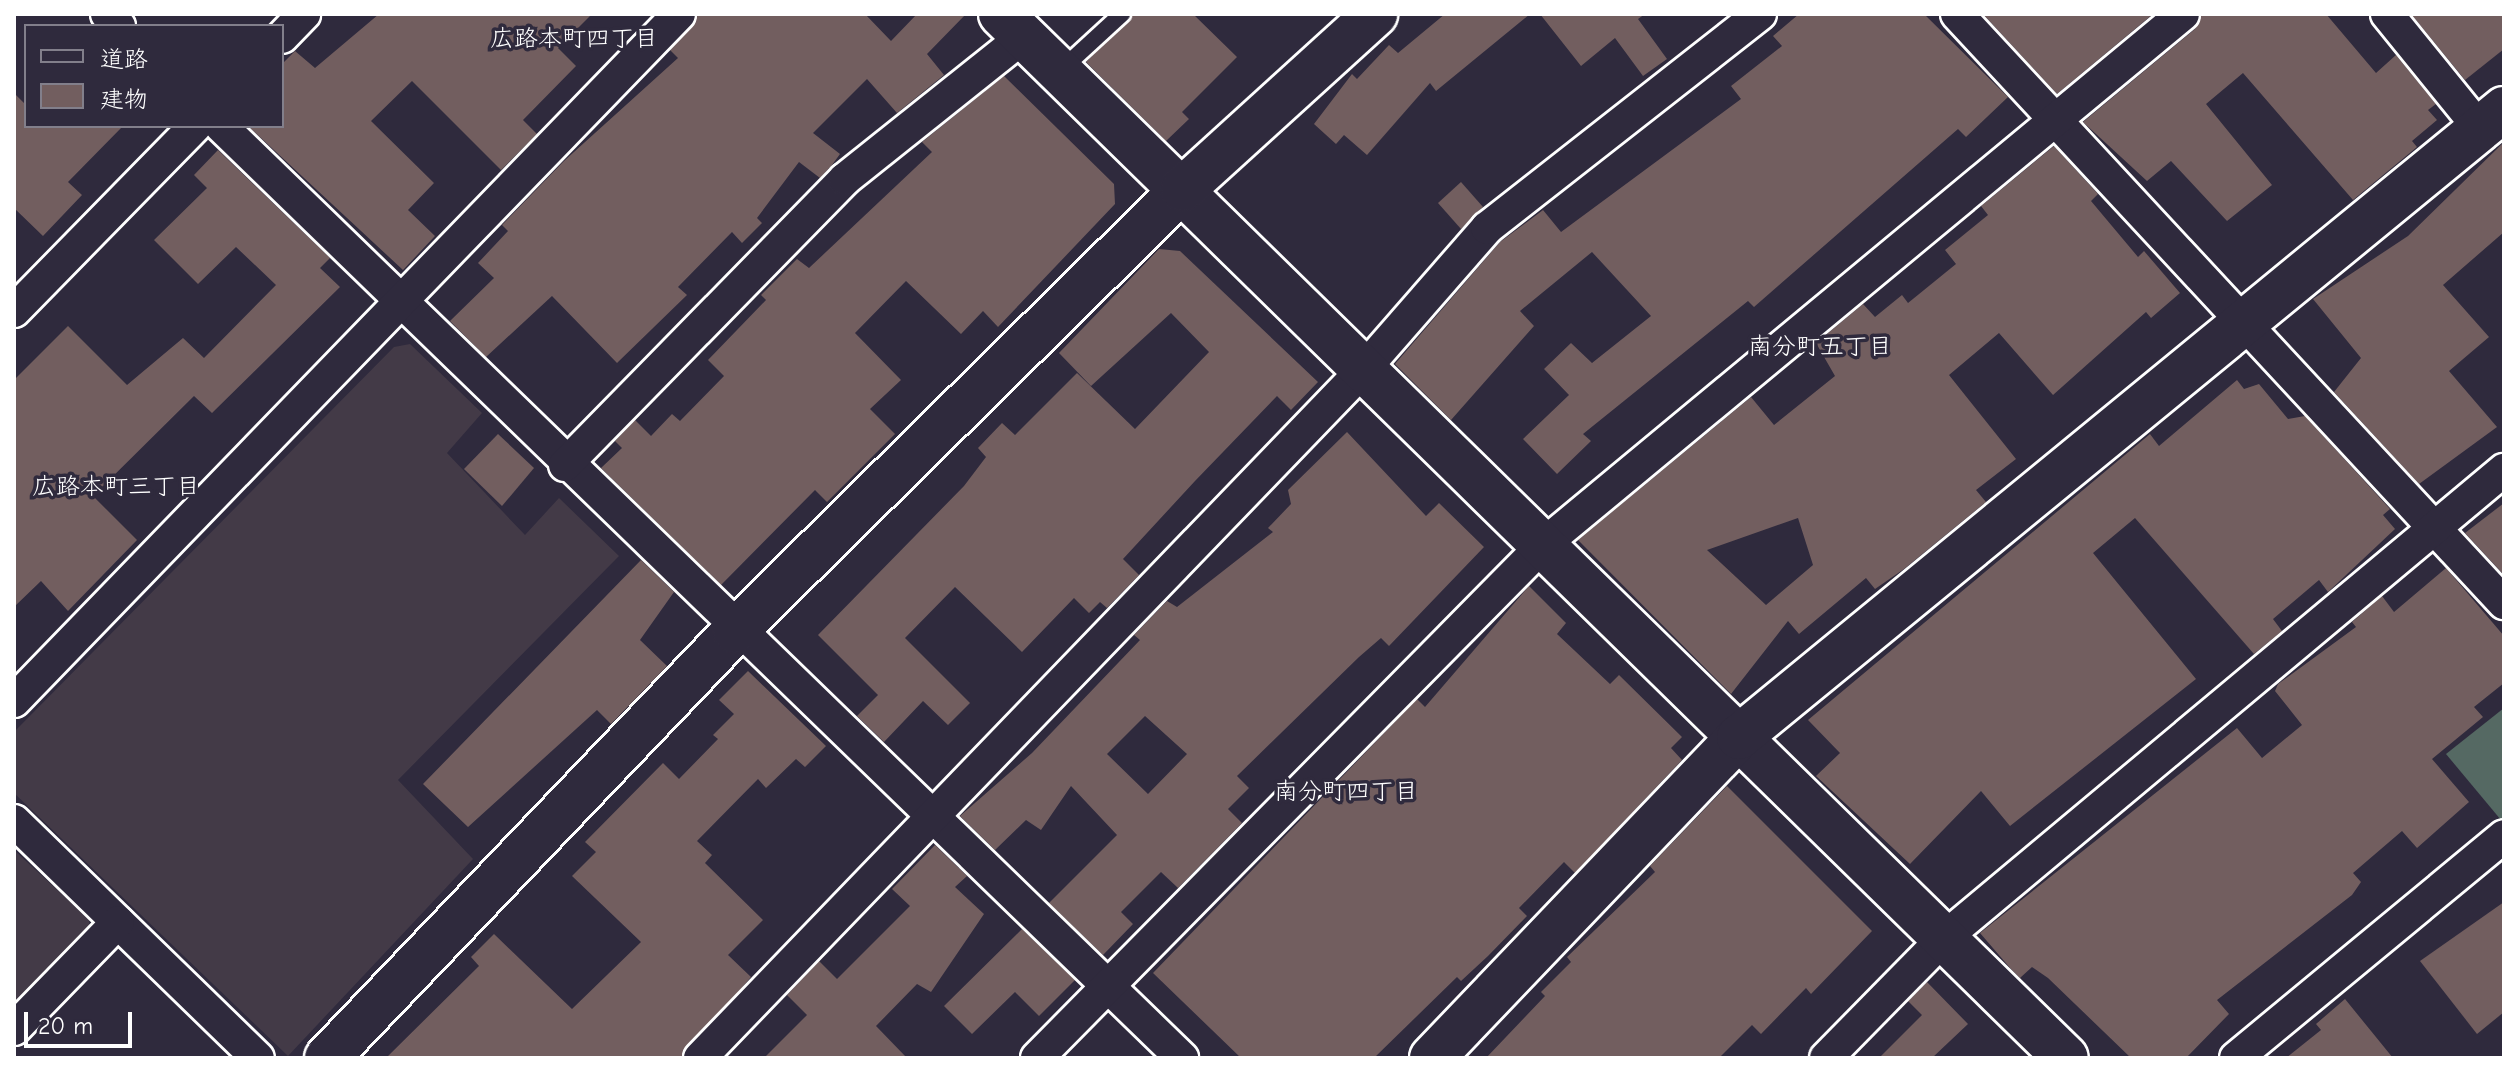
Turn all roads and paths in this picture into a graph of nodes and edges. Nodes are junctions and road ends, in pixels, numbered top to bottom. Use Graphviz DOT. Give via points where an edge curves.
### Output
graph roads {
  1 [pos="304,14"];
  2 [pos="679,14"];
  3 [pos="1122,14"];
  4 [pos="1375,14"];
  5 [pos="1760,14"];
  6 [pos="1957,14"];
  7 [pos="2183,14"];
  8 [pos="2387,14"];
  9 [pos="1012,25"];
  10 [pos="284,35"];
  11 [pos="1061,71"];
  12 [pos="2492,119"];
  13 [pos="2055,120"];
  14 [pos="193,128"];
  15 [pos="223,128"];
  16 [pos="1183,189"];
  17 [pos="400,302"];
  18 [pos="14,311"];
  19 [pos="2243,323"];
  20 [pos="1365,368"];
  21 [pos="565,465"];
  22 [pos="2504,470"];
  23 [pos="2434,528"];
  24 [pos="1544,544"];
  25 [pos="2504,603"];
  26 [pos="735,631"];
  27 [pos="14,701"];
  28 [pos="1739,737"];
  29 [pos="935,820"];
  30 [pos="14,821"];
  31 [pos="2504,836"];
  32 [pos="118,922"];
  33 [pos="1944,938"];
  34 [pos="1109,986"];
  35 [pos="14,1029"];
  36 [pos="258,1058"];
  37 [pos="327,1058"];
  38 [pos="700,1058"];
  39 [pos="1037,1058"];
  40 [pos="1182,1058"];
  41 [pos="1432,1058"];
  42 [pos="1826,1058"];
  43 [pos="2066,1058"];
  44 [pos="2236,1058"];
  1 -- 10 [label="street"];
  2 -- 17 [label="street"];
  3 -- 11 [label="lane"];
  4 -- 16 [label="street"];
  5 -- 20 [label="street" via="1487,228"];
  6 -- 13 [label="street"];
  7 -- 13 [label="street"];
  8 -- 12 [label="street"];
  9 -- 11 [label="street"];
  9 -- 21 [label="street" via="845,179"];
  11 -- 16 [label="street"];
  12 -- 19 [label="street"];
  13 -- 19 [label="street"];
  13 -- 24 [label="street"];
  14 -- 18 [label="street"];
  15 -- 17 [label="street"];
  16 -- 20 [label="street"];
  16 -- 26 [label="street"];
  17 -- 21 [label="street"];
  17 -- 27 [label="street"];
  19 -- 23 [label="street"];
  19 -- 28 [label="street"];
  20 -- 24 [label="street"];
  20 -- 29 [label="street"];
  21 -- 26 [label="street"];
  22 -- 23 [label="street"];
  23 -- 25 [label="street"];
  23 -- 33 [label="street"];
  24 -- 28 [label="street"];
  24 -- 34 [label="street"];
  26 -- 29 [label="street"];
  26 -- 37 [label="street"];
  28 -- 33 [label="street"];
  28 -- 41 [label="street"];
  29 -- 34 [label="street"];
  29 -- 38 [label="street"];
  30 -- 32 [label="street"];
  31 -- 44 [label="street"];
  32 -- 35 [label="street"];
  32 -- 36 [label="street"];
  33 -- 42 [label="street"];
  33 -- 43 [label="street"];
  34 -- 39 [label="street"];
  34 -- 40 [label="street"];
}
